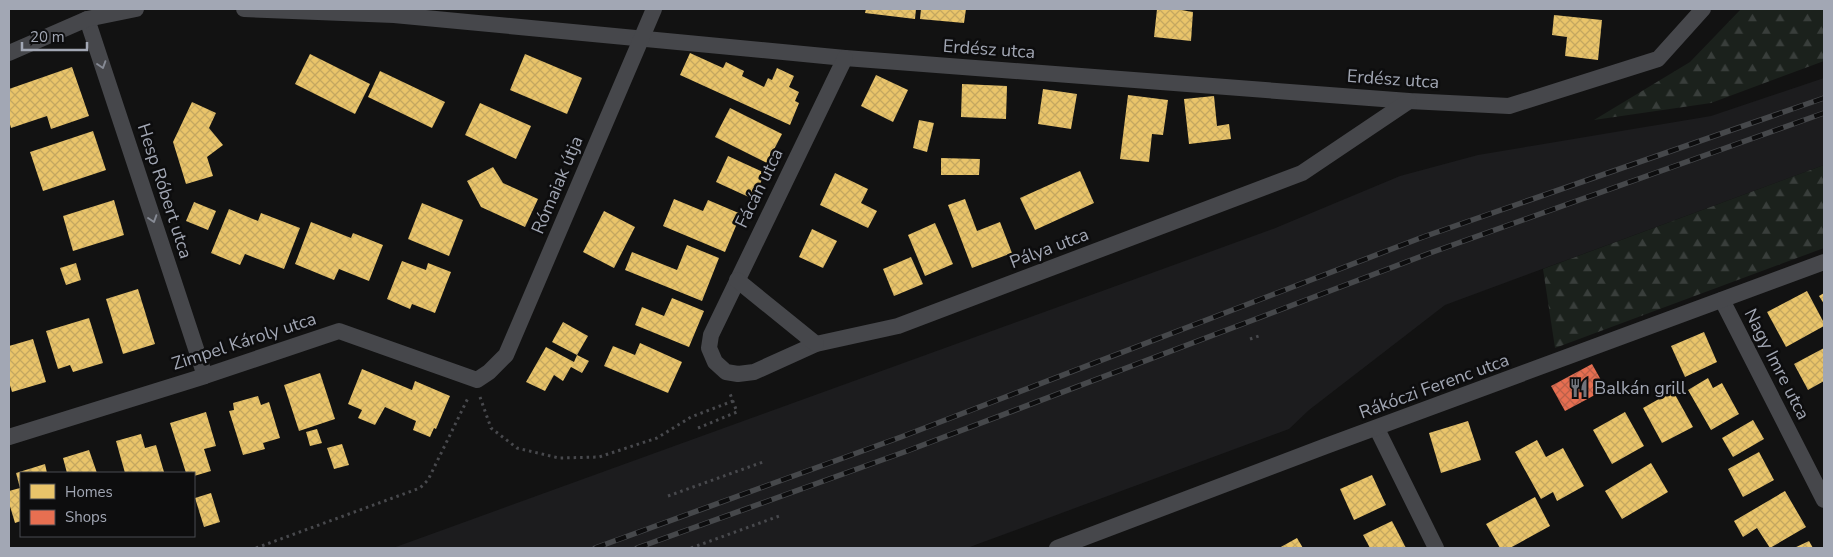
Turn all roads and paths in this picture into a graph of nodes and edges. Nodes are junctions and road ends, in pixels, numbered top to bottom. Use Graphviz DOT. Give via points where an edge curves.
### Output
graph roads {
  1 [pos="136,9"];
  2 [pos="244,9"];
  3 [pos="654,9"];
  4 [pos="1703,9"];
  5 [pos="394,12"];
  6 [pos="87,19"];
  7 [pos="642,37"];
  8 [pos="9,53"];
  9 [pos="844,58"];
  10 [pos="1409,101"];
  11 [pos="1824,262"];
  12 [pos="737,280"];
  13 [pos="1722,300"];
  14 [pos="711,336"];
  15 [pos="1259,336"];
  16 [pos="1250,339"];
  17 [pos="816,344"];
  18 [pos="205,376"];
  19 [pos="483,376"];
  20 [pos="732,401"];
  21 [pos="737,412"];
  22 [pos="698,428"];
  23 [pos="1376,429"];
  24 [pos="9,437"];
  25 [pos="763,462"];
  26 [pos="668,496"];
  27 [pos="1824,500"];
  28 [pos="782,515"];
  29 [pos="256,548"];
  30 [pos="691,548"];
  31 [pos="1057,548"];
  32 [pos="1436,548"];
  1 -- 6 [label="street"];
  2 -- 5 [label="street, Erdész utca"];
  3 -- 7 [label="street, Rómaiak útja"];
  4 -- 10 [label="street, Erdész utca" via="1658,59 1509,106"];
  5 -- 7 [label="street, Erdész utca"];
  6 -- 8 [label="street"];
  6 -- 18 [label="street, Hesp Róbert utca, one-way"];
  7 -- 9 [label="street, Erdész utca"];
  7 -- 19 [label="street, Rómaiak útja" via="506,355"];
  9 -- 10 [label="street, Erdész utca"];
  9 -- 12 [label="street, Fácán utca"];
  10 -- 17 [label="street, Pálya utca" via="1302,174 898,326"];
  11 -- 13 [label="street, Rákóczi Ferenc utca"];
  12 -- 14 [label="street, Fácán utca"];
  12 -- 17 [label="street"];
  13 -- 23 [label="street, Rákóczi Ferenc utca"];
  13 -- 27 [label="street, Nagy Imre utca"];
  14 -- 17 [label="street, Pálya utca" via="709,348 715,362 726,372 738,374 754,372"];
  15 -- 16 [label="path"];
  18 -- 19 [label="street, Zimpel Károly utca" via="339,331"];
  18 -- 24 [label="street, Zimpel Károly utca"];
  19 -- 20 [label="path" via="480,402 491,428 517,448 559,458 599,457 657,438 691,417"];
  19 -- 29 [label="path" via="428,480 420,488"];
  21 -- 22 [label="path"];
  23 -- 31 [label="street, Rákóczi Ferenc utca"];
  23 -- 32 [label="street"];
  25 -- 26 [label="path"];
  28 -- 30 [label="path"];
}
